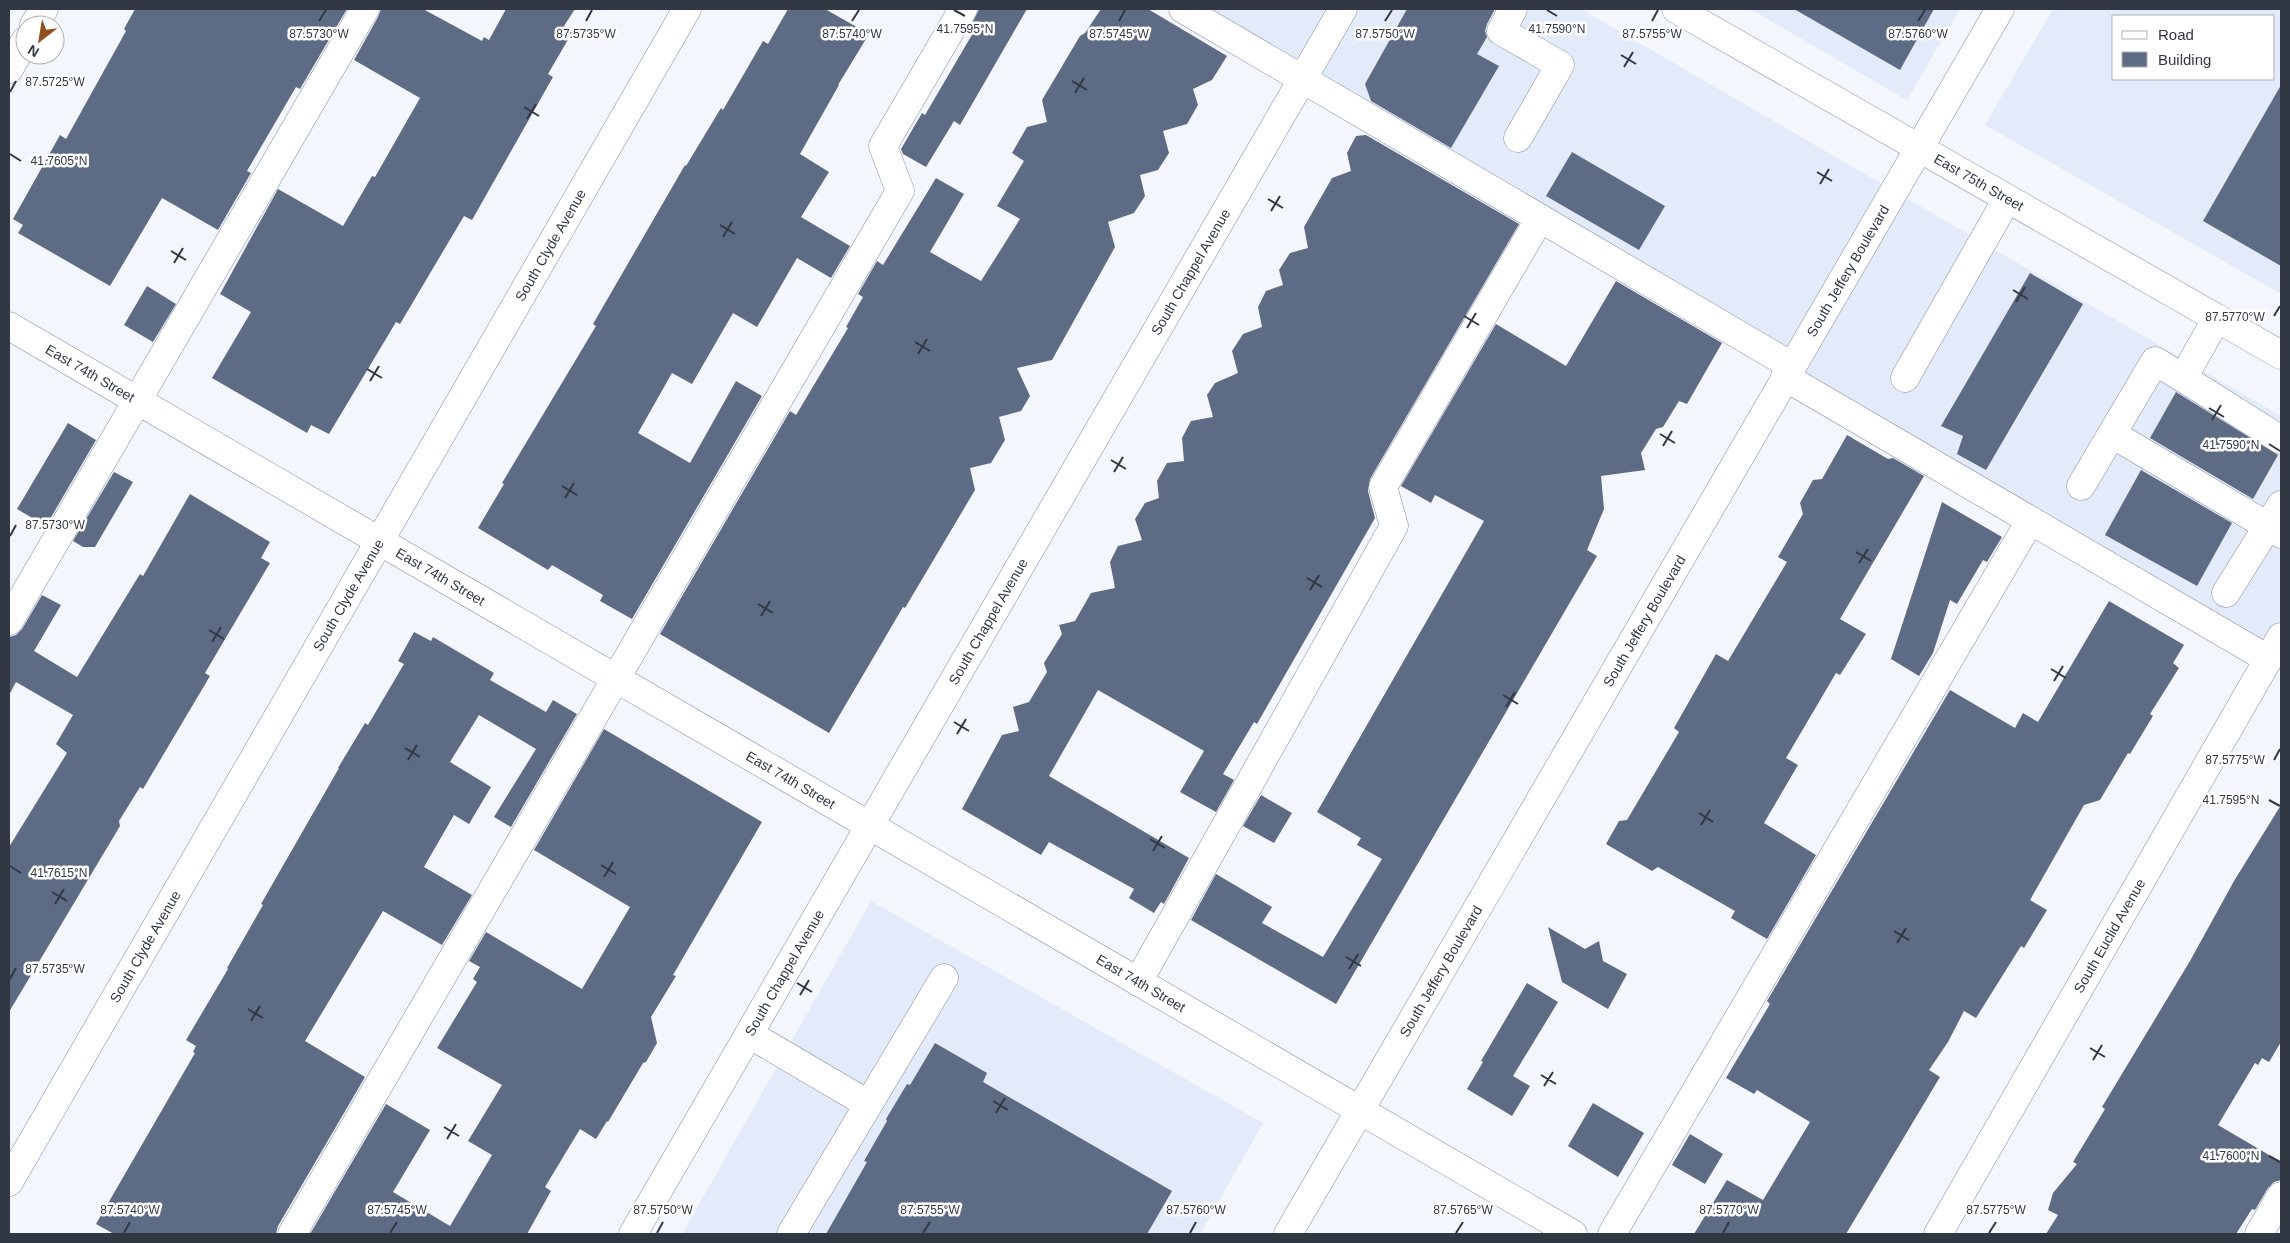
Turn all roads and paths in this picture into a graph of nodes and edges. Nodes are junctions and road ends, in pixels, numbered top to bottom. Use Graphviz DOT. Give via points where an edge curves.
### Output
graph roads {
  1 [pos="365,9"];
  2 [pos="687,9"];
  3 [pos="962,9"];
  4 [pos="1183,9"];
  5 [pos="1343,9"];
  6 [pos="1513,9"];
  7 [pos="1676,9"];
  8 [pos="2000,9"];
  9 [pos="1303,79"];
  10 [pos="1518,138"];
  11 [pos="1919,149"];
  12 [pos="2007,199"];
  13 [pos="1540,218"];
  14 [pos="2217,318"];
  15 [pos="9,326"];
  16 [pos="2281,355"];
  17 [pos="1788,372"];
  18 [pos="1905,378"];
  19 [pos="2183,378"];
  20 [pos="138,401"];
  21 [pos="2112,434"];
  22 [pos="2281,439"];
  23 [pos="2081,486"];
  24 [pos="2030,521"];
  25 [pos="2277,522"];
  26 [pos="379,541"];
  27 [pos="2226,593"];
  28 [pos="9,621"];
  29 [pos="2275,648"];
  30 [pos="616,678"];
  31 [pos="869,826"];
  32 [pos="944,978"];
  33 [pos="1138,982"];
  34 [pos="749,1034"];
  35 [pos="868,1104"];
  36 [pos="1360,1111"];
  37 [pos="9,1182"];
  38 [pos="2281,1196"];
  39 [pos="292,1234"];
  40 [pos="633,1234"];
  41 [pos="791,1234"];
  42 [pos="1288,1234"];
  43 [pos="1573,1234"];
  44 [pos="1612,1234"];
  45 [pos="1938,1234"];
  46 [pos="2259,1234"];
  1 -- 20 [label="street"];
  2 -- 26 [label="street, South Clyde Avenue"];
  3 -- 30 [label="street" via="883,146 900,190"];
  4 -- 9 [label="street"];
  5 -- 9 [label="street, South Chappel Avenue"];
  6 -- 10 [label="street" via="1501,31 1560,65"];
  7 -- 11 [label="street, East 75th Street"];
  8 -- 11 [label="street, South Jeffery Boulevard"];
  9 -- 13 [label="street"];
  9 -- 31 [label="street, South Chappel Avenue"];
  11 -- 12 [label="street, East 75th Street"];
  11 -- 17 [label="street, South Jeffery Boulevard"];
  12 -- 14 [label="street, East 75th Street"];
  12 -- 18 [label="street"];
  13 -- 17 [label="street"];
  13 -- 33 [label="street" via="1383,487 1394,526"];
  14 -- 16 [label="street, East 75th Street"];
  14 -- 19 [label="street"];
  15 -- 20 [label="street, East 74th Street"];
  17 -- 24 [label="street"];
  17 -- 36 [label="street, South Jeffery Boulevard"];
  19 -- 21 [label="street" via="2155,361"];
  19 -- 22 [label="street"];
  20 -- 26 [label="street, East 74th Street"];
  20 -- 28 [label="street"];
  21 -- 23 [label="street"];
  21 -- 25 [label="street"];
  24 -- 29 [label="street"];
  24 -- 44 [label="street"];
  25 -- 27 [label="street"];
  26 -- 30 [label="street, East 74th Street"];
  26 -- 37 [label="street, South Clyde Avenue"];
  29 -- 45 [label="street, South Euclid Avenue"];
  30 -- 31 [label="street, East 74th Street"];
  30 -- 39 [label="street"];
  31 -- 33 [label="street, East 74th Street"];
  31 -- 34 [label="street, South Chappel Avenue"];
  32 -- 35 [label="street"];
  33 -- 36 [label="street, East 74th Street"];
  34 -- 35 [label="street"];
  34 -- 40 [label="street, South Chappel Avenue"];
  35 -- 41 [label="street"];
  36 -- 42 [label="street, South Jeffery Boulevard"];
  36 -- 43 [label="street, East 74th Street"];
  38 -- 46 [label="street"];
}
